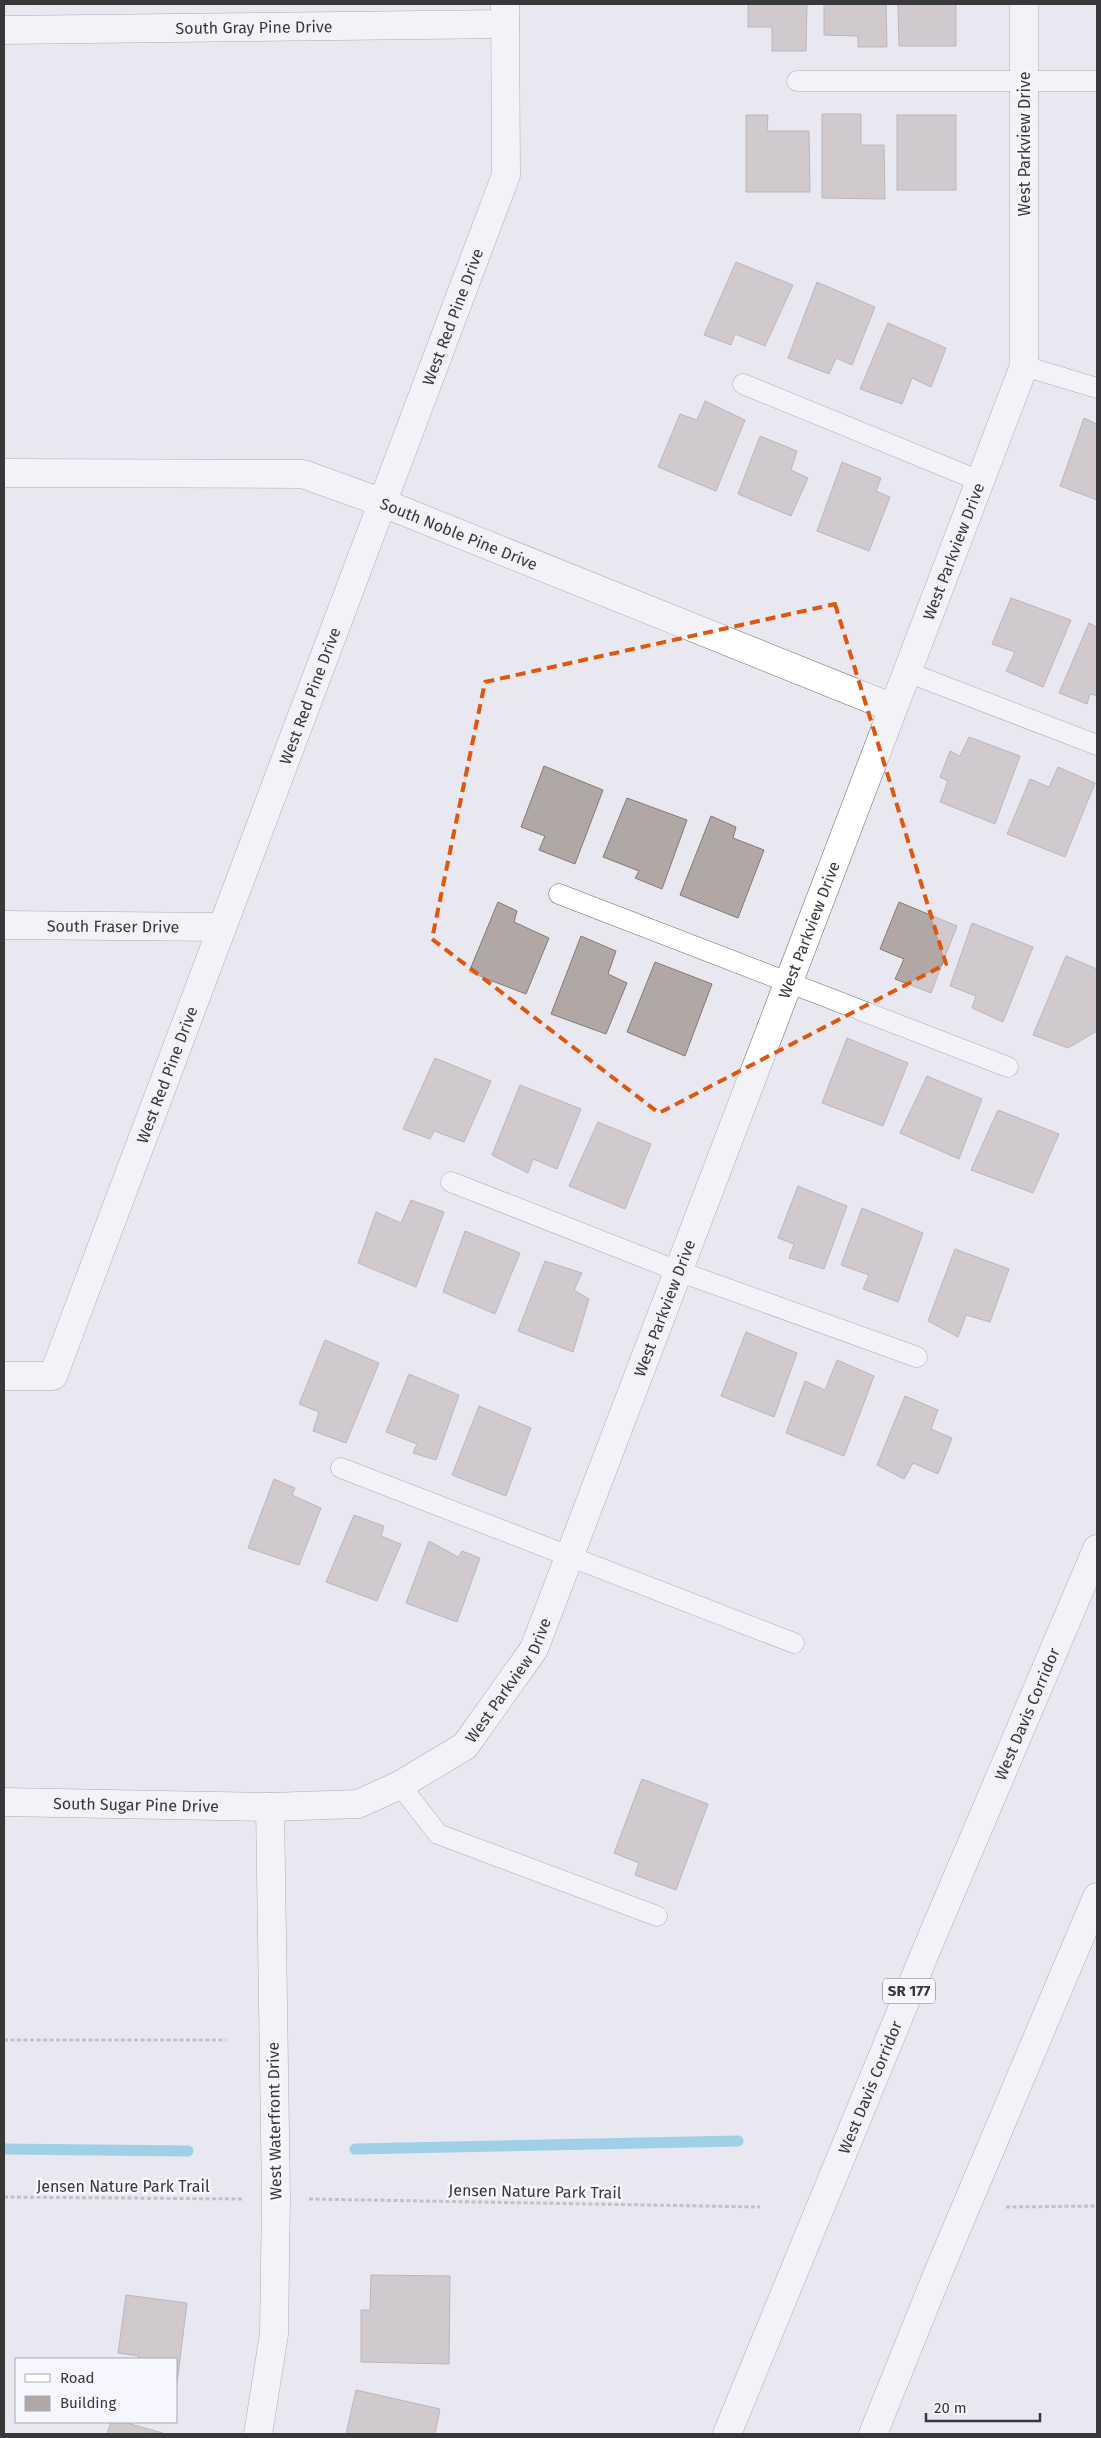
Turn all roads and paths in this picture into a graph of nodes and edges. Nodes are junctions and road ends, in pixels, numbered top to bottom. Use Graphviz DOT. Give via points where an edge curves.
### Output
graph roads {
  1 [pos="1024,4"];
  2 [pos="505,14"];
  3 [pos="4,30"];
  4 [pos="797,81"];
  5 [pos="1024,81"];
  6 [pos="1097,81"];
  7 [pos="1024,366"];
  8 [pos="743,384"];
  9 [pos="1097,388"];
  10 [pos="4,472"];
  11 [pos="980,481"];
  12 [pos="383,503"];
  13 [pos="907,672"];
  14 [pos="893,708"];
  15 [pos="1097,745"];
  16 [pos="559,894"];
  17 [pos="4,925"];
  18 [pos="222,927"];
  19 [pos="788,983"];
  20 [pos="1008,1067"];
  21 [pos="451,1182"];
  22 [pos="678,1271"];
  23 [pos="917,1357"];
  24 [pos="4,1376"];
  25 [pos="341,1468"];
  26 [pos="1097,1549"];
  27 [pos="570,1555"];
  28 [pos="794,1643"];
  29 [pos="400,1785"];
  30 [pos="4,1802"];
  31 [pos="270,1807"];
  32 [pos="1097,1897"];
  33 [pos="657,1916"];
  34 [pos="4,2040"];
  35 [pos="226,2040"];
  36 [pos="4,2197"];
  37 [pos="242,2199"];
  38 [pos="309,2199"];
  39 [pos="1097,2206"];
  40 [pos="760,2207"];
  41 [pos="1006,2207"];
  42 [pos="258,2434"];
  43 [pos="727,2434"];
  44 [pos="873,2434"];
  1 -- 5 [label="main road, West Parkview Drive"];
  2 -- 3 [label="main road, South Gray Pine Drive"];
  2 -- 12 [label="main road, West Red Pine Drive" via="506,175"];
  4 -- 5 [label="lane"];
  5 -- 6 [label="lane"];
  5 -- 7 [label="main road, West Parkview Drive"];
  7 -- 9 [label="lane"];
  7 -- 11 [label="main road, West Parkview Drive"];
  8 -- 11 [label="lane"];
  10 -- 12 [label="main road, South Noble Pine Drive" via="303,474"];
  11 -- 13 [label="main road, West Parkview Drive"];
  12 -- 14 [label="main road, South Noble Pine Drive"];
  12 -- 18 [label="main road, West Red Pine Drive"];
  13 -- 14 [label="main road, West Parkview Drive"];
  13 -- 15 [label="lane"];
  14 -- 19 [label="main road, West Parkview Drive"];
  16 -- 19 [label="lane"];
  17 -- 18 [label="main road, South Fraser Drive"];
  18 -- 24 [label="main road, West Red Pine Drive" via="54,1376"];
  19 -- 20 [label="lane"];
  19 -- 22 [label="main road, West Parkview Drive"];
  21 -- 22 [label="lane"];
  22 -- 23 [label="lane"];
  22 -- 27 [label="main road, West Parkview Drive"];
  25 -- 27 [label="lane"];
  26 -- 43 [label="main road, West Davis Corridor / SR 177" via="928,1946"];
  27 -- 28 [label="lane"];
  27 -- 29 [label="main road, West Parkview Drive" via="534,1649 465,1746"];
  29 -- 31 [label="main road, West Parkview Drive" via="358,1804"];
  29 -- 33 [label="lane" via="438,1834"];
  30 -- 31 [label="main road, South Sugar Pine Drive"];
  31 -- 42 [label="main road, West Waterfront Drive" via="276,2198 274,2334"];
  32 -- 44 [label="main road" via="947,2249"];
  34 -- 35 [label="path"];
  36 -- 37 [label="path, Jensen Nature Park Trail"];
  38 -- 40 [label="path, Jensen Nature Park Trail"];
  39 -- 41 [label="path"];
}
